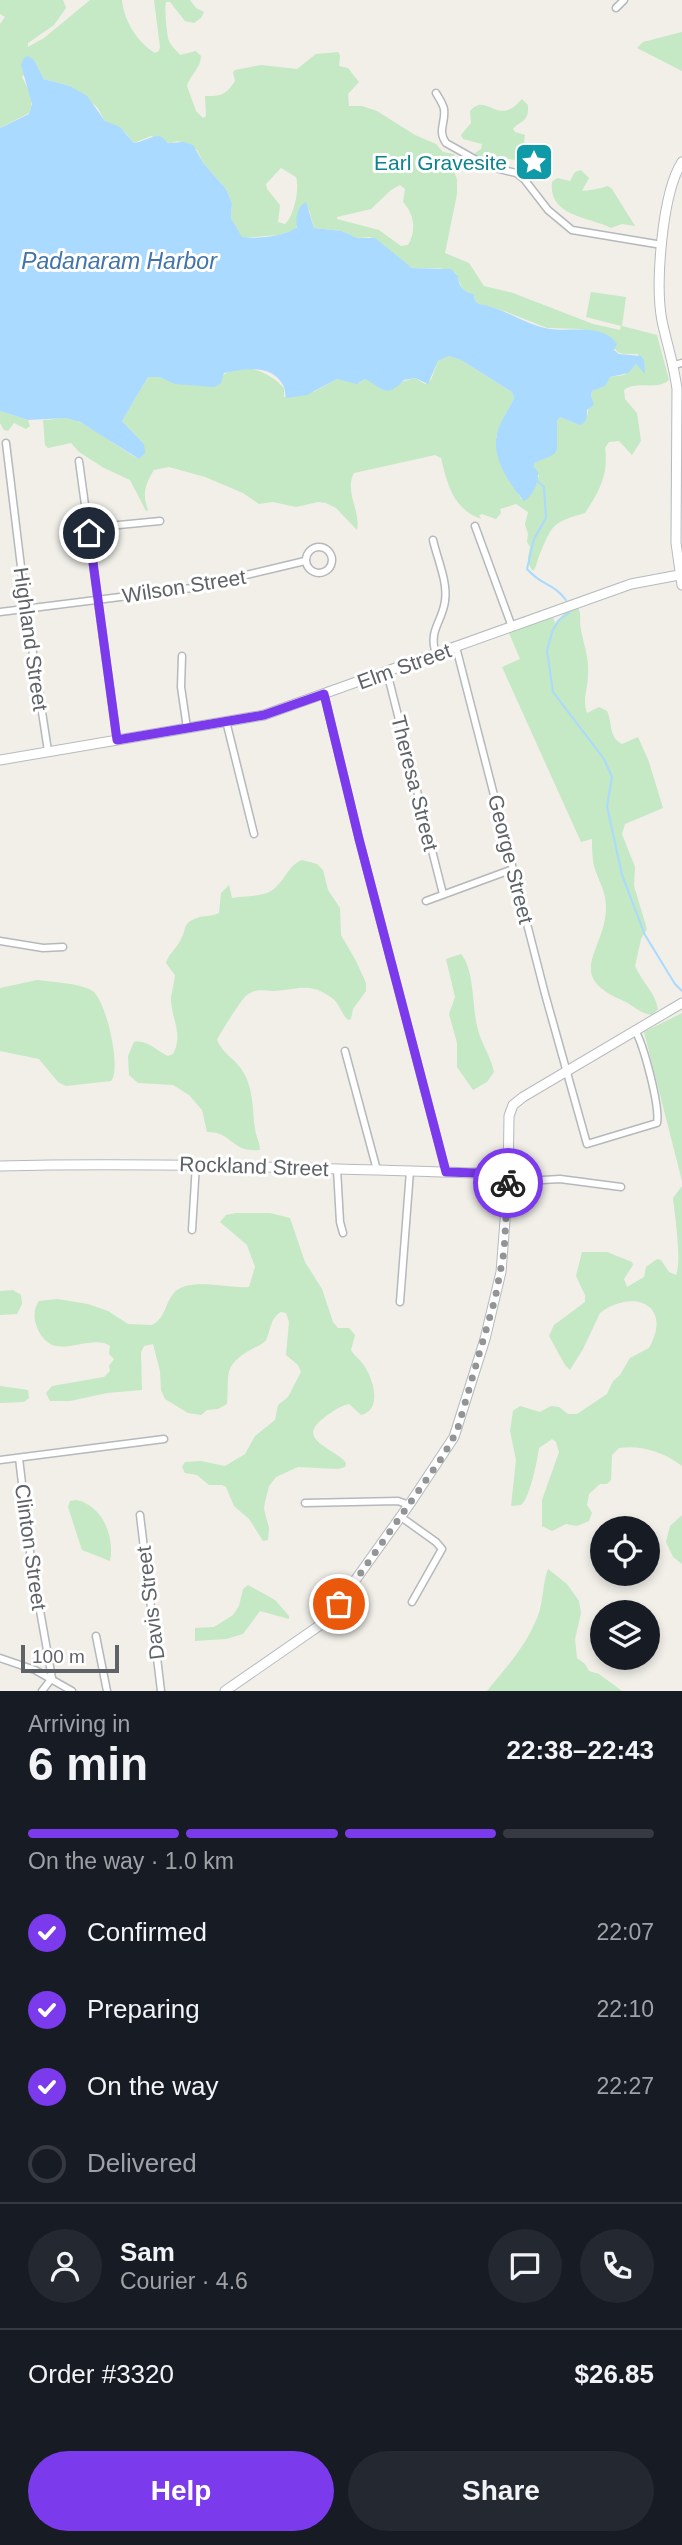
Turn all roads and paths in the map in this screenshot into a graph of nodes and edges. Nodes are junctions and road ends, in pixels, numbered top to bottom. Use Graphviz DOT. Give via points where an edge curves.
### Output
graph roads {
  1 [pos="624,0"];
  2 [pos="616,8"];
  3 [pos="436,93"];
  4 [pos="682,162"];
  5 [pos="663,245"];
  6 [pos="678,364"];
  7 [pos="6,443"];
  8 [pos="79,461"];
  9 [pos="160,521"];
  10 [pos="475,526"];
  11 [pos="88,528"];
  12 [pos="433,540"];
  13 [pos="305,561"];
  14 [pos="679,575"];
  15 [pos="682,585"];
  16 [pos="98,600"];
  17 [pos="26,608"];
  18 [pos="0,612"];
  19 [pos="512,627"];
  20 [pos="456,647"];
  21 [pos="436,654"];
  22 [pos="182,656"];
  23 [pos="387,671"];
  24 [pos="324,694"];
  25 [pos="226,722"];
  26 [pos="187,728"];
  27 [pos="117,740"];
  28 [pos="48,751"];
  29 [pos="0,760"];
  30 [pos="254,834"];
  31 [pos="513,869"];
  32 [pos="443,894"];
  33 [pos="426,901"];
  34 [pos="0,941"];
  35 [pos="63,947"];
  36 [pos="682,1003"];
  37 [pos="635,1030"];
  38 [pos="345,1051"];
  39 [pos="566,1071"];
  40 [pos="196,1164"];
  41 [pos="0,1166"];
  42 [pos="337,1169"];
  43 [pos="377,1170"];
  44 [pos="410,1171"];
  45 [pos="446,1172"];
  46 [pos="508,1178"];
  47 [pos="621,1187"];
  48 [pos="192,1230"];
  49 [pos="343,1233"];
  50 [pos="400,1302"];
  51 [pos="164,1439"];
  52 [pos="19,1458"];
  53 [pos="0,1460"];
  54 [pos="305,1503"];
  55 [pos="409,1506"];
  56 [pos="140,1515"];
  57 [pos="401,1517"];
  58 [pos="412,1602"];
  59 [pos="96,1636"];
  60 [pos="0,1658"];
  61 [pos="51,1678"];
  62 [pos="43,1691"];
  63 [pos="72,1691"];
  64 [pos="107,1691"];
  65 [pos="161,1691"];
  66 [pos="225,1691"];
  1 -- 2 [label="street"];
  3 -- 5 [label="street" via="444,109 440,128 446,143 487,166 516,173 561,223 572,230"];
  4 -- 5 [label="main road" via="668,192"];
  5 -- 6 [label="main road" via="662,320"];
  6 -- 14 [label="main road"];
  7 -- 17 [label="street, Highland Street"];
  8 -- 11 [label="street"];
  9 -- 11 [label="street"];
  10 -- 19 [label="street"];
  11 -- 16 [label="street"];
  12 -- 21 [label="street" via="445,595 432,637"];
  13 -- 13 [label="street" via="317,573 325,571 332,560 329,552 318,547 307,553"];
  13 -- 16 [label="street, Wilson Street" via="192,588"];
  14 -- 15 [label="main road"];
  14 -- 19 [label="main road, Elm Street" via="629,585"];
  16 -- 17 [label="street, Wilson Street"];
  16 -- 27 [label="street"];
  17 -- 18 [label="street, Wilson Street"];
  17 -- 28 [label="street, Highland Street"];
  19 -- 20 [label="main road, Elm Street"];
  20 -- 21 [label="main road, Elm Street"];
  20 -- 31 [label="street, George Street"];
  21 -- 23 [label="main road, Elm Street"];
  22 -- 26 [label="street"];
  23 -- 24 [label="main road, Elm Street"];
  23 -- 32 [label="street, Theresa Street"];
  24 -- 25 [label="main road, Elm Street" via="264,715"];
  24 -- 45 [label="street"];
  25 -- 26 [label="main road, Elm Street"];
  25 -- 30 [label="street"];
  26 -- 27 [label="main road, Elm Street"];
  27 -- 28 [label="main road, Elm Street"];
  28 -- 29 [label="main road, Elm Street"];
  31 -- 32 [label="street"];
  31 -- 39 [label="street, George Street"];
  32 -- 33 [label="street"];
  34 -- 35 [label="street"];
  36 -- 37 [label="main road"];
  37 -- 39 [label="main road"];
  37 -- 39 [label="street, George Street" via="656,1104 657,1123 652,1126 587,1144"];
  38 -- 43 [label="street"];
  39 -- 46 [label="main road" via="511,1108"];
  40 -- 41 [label="main road, Rockland Street"];
  40 -- 42 [label="main road, Rockland Street"];
  40 -- 48 [label="street"];
  42 -- 43 [label="main road, Rockland Street"];
  42 -- 49 [label="street"];
  43 -- 44 [label="main road, Rockland Street"];
  44 -- 45 [label="main road, Rockland Street"];
  44 -- 50 [label="street"];
  45 -- 46 [label="main road, Rockland Street"];
  46 -- 47 [label="street"];
  46 -- 55 [label="main road" via="500,1281 463,1410 450,1443"];
  51 -- 52 [label="street"];
  52 -- 53 [label="street"];
  52 -- 61 [label="street, Clinton Street"];
  54 -- 55 [label="street" via="398,1501"];
  55 -- 57 [label="main road"];
  56 -- 65 [label="street, Davis Street"];
  57 -- 58 [label="street" via="442,1549"];
  57 -- 66 [label="main road" via="321,1626"];
  59 -- 64 [label="street"];
  60 -- 61 [label="street"];
  61 -- 62 [label="street"];
  61 -- 63 [label="street"];
}
